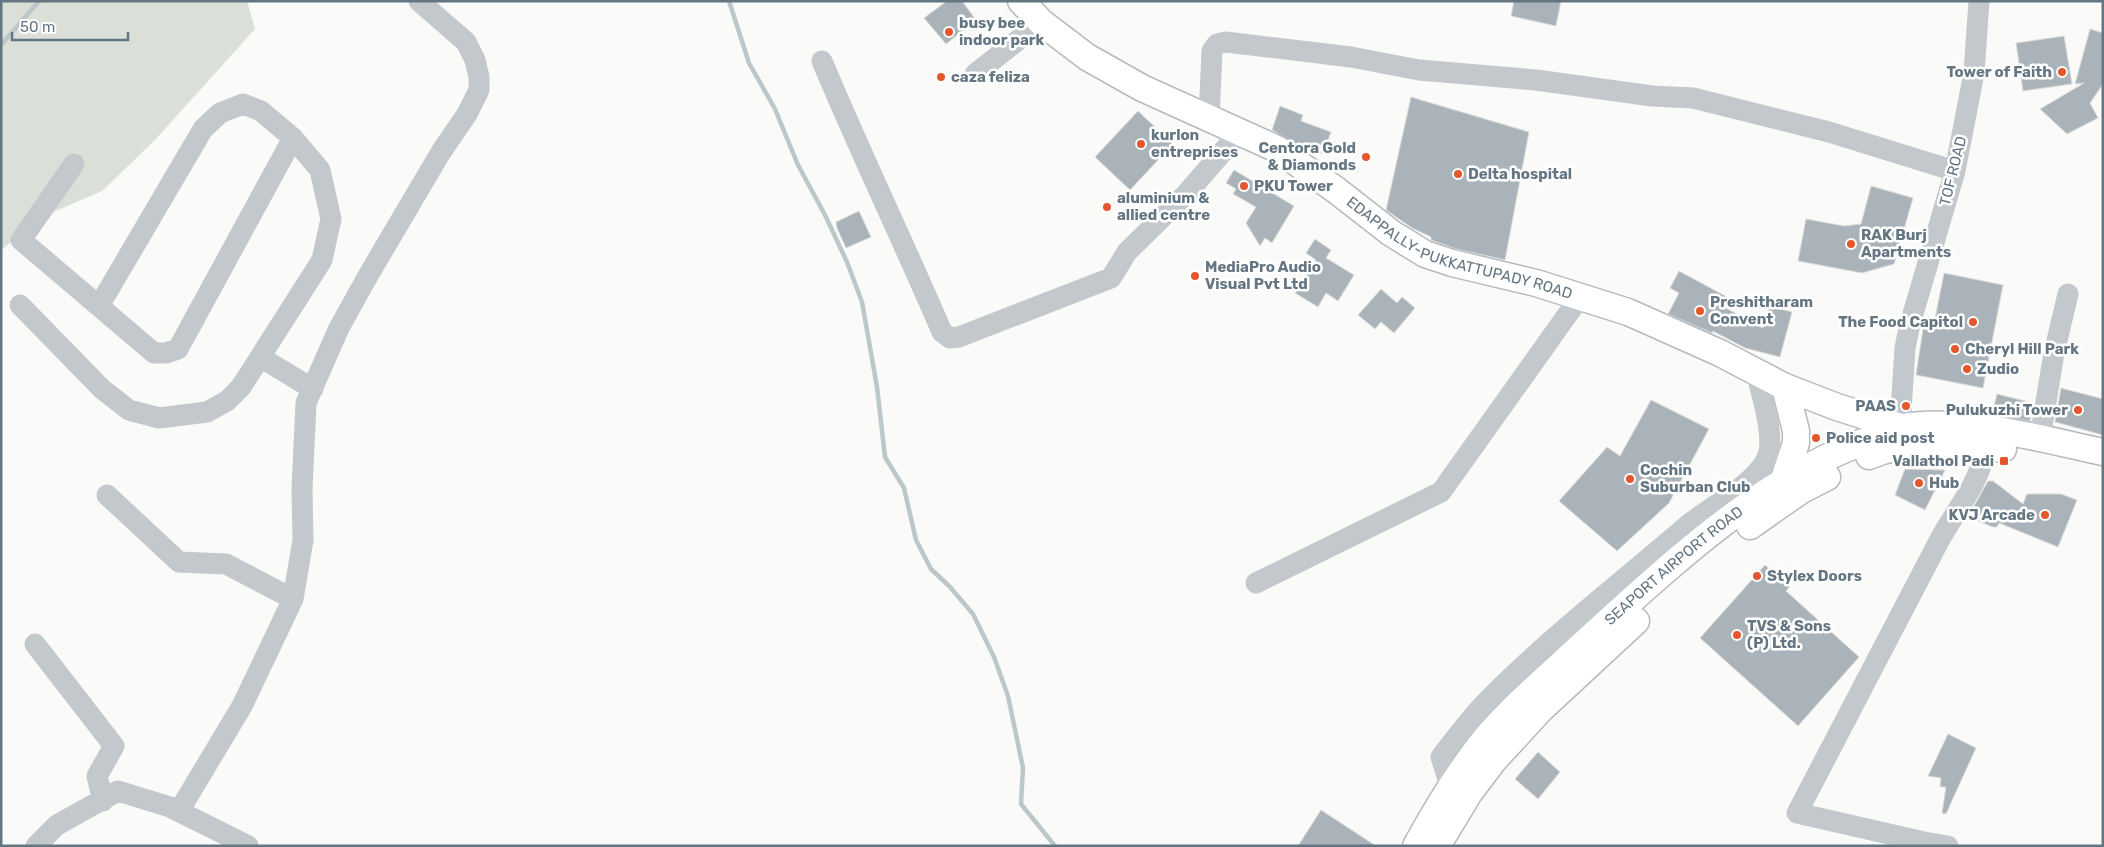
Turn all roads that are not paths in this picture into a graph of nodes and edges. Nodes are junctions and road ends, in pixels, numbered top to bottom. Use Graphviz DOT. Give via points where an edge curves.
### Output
graph roads {
  1 [pos="419,1"];
  2 [pos="1022,1"];
  3 [pos="1979,1"];
  4 [pos="1041,22"];
  5 [pos="822,61"];
  6 [pos="975,74"];
  7 [pos="1210,118"];
  8 [pos="1240,132"];
  9 [pos="293,138"];
  10 [pos="74,164"];
  11 [pos="1954,171"];
  12 [pos="2068,294"];
  13 [pos="1580,297"];
  14 [pos="20,305"];
  15 [pos="99,306"];
  16 [pos="260,357"];
  17 [pos="1756,371"];
  18 [pos="1785,387"];
  19 [pos="313,388"];
  20 [pos="1832,405"];
  21 [pos="1904,436"];
  22 [pos="2040,438"];
  23 [pos="1870,447"];
  24 [pos="1986,447"];
  25 [pos="2103,452"];
  26 [pos="2103,468"];
  27 [pos="1784,479"];
  28 [pos="107,495"];
  29 [pos="1256,582"];
  30 [pos="292,599"];
  31 [pos="35,644"];
  32 [pos="1450,786"];
  33 [pos="102,801"];
  34 [pos="179,811"];
  35 [pos="1446,841"];
  36 [pos="244,845"];
  37 [pos="36,846"];
  38 [pos="1416,846"];
  39 [pos="1948,846"];
  1 -- 19 [label="street" via="466,42 476,60 479,90 369,274 339,328"];
  2 -- 4 [label="main road, EDAPPALLY-PUKKATTUPADY ROAD"];
  3 -- 11 [label="street, TOF ROAD" via="1974,73"];
  4 -- 6 [label="street"];
  4 -- 7 [label="main road, EDAPPALLY-PUKKATTUPADY ROAD" via="1087,57 1142,88"];
  5 -- 8 [label="street" via="942,332 950,338 1111,278 1127,252 1187,193"];
  7 -- 8 [label="main road, EDAPPALLY-PUKKATTUPADY ROAD"];
  7 -- 11 [label="street" via="1212,51 1217,44 1226,42 1351,57 1420,70 1693,98 1829,132"];
  8 -- 13 [label="main road, EDAPPALLY-PUKKATTUPADY ROAD" via="1277,149 1409,246 1425,254"];
  9 -- 15 [label="street" via="260,111 243,104 220,113 203,129"];
  9 -- 15 [label="street" via="178,349 154,353"];
  9 -- 16 [label="street" via="320,170 331,219 322,260"];
  10 -- 15 [label="street" via="21,240"];
  11 -- 21 [label="street, TOF ROAD" via="1905,348"];
  12 -- 22 [label="street"];
  13 -- 17 [label="main road, EDAPPALLY-PUKKATTUPADY ROAD" via="1628,312"];
  13 -- 29 [label="street" via="1441,492"];
  14 -- 16 [label="street" via="102,389 129,410 159,418 207,412 227,401 241,387"];
  16 -- 19 [label="street"];
  17 -- 18 [label="main road, EDAPPALLY-PUKKATTUPADY ROAD"];
  17 -- 32 [label="street" via="1770,438 1766,462 1564,630 1491,697 1441,757"];
  18 -- 20 [label="main road, EDAPPALLY-PUKKATTUPADY ROAD"];
  18 -- 27 [label="main road" via="1796,443"];
  19 -- 30 [label="street" via="306,403 304,432 304,540"];
  20 -- 21 [label="main road, EDAPPALLY-PUKKATTUPADY ROAD"];
  20 -- 23 [label="main road"];
  21 -- 22 [label="main road, SEAPORT AIRPORT ROAD" via="1949,425"];
  21 -- 23 [label="main road, SEAPORT AIRPORT ROAD" via="1889,448"];
  21 -- 24 [label="main road, SEAPORT AIRPORT ROAD"];
  22 -- 25 [label="main road, SEAPORT AIRPORT ROAD"];
  23 -- 27 [label="main road, SEAPORT AIRPORT ROAD" via="1847,447"];
  23 -- 35 [label="main road, SEAPORT AIRPORT ROAD" via="1752,524 1633,623 1541,709 1494,760 1469,793"];
  24 -- 26 [label="main road, SEAPORT AIRPORT ROAD"];
  24 -- 39 [label="street" via="1971,491 1941,536 1797,813"];
  27 -- 32 [label="main road, SEAPORT AIRPORT ROAD" via="1680,558 1527,695 1487,737"];
  28 -- 30 [label="street" via="179,562 226,564"];
  30 -- 34 [label="street" via="242,706"];
  31 -- 33 [label="street" via="114,746 97,776"];
  32 -- 38 [label="main road, SEAPORT AIRPORT ROAD"];
  33 -- 34 [label="street" via="118,791"];
  33 -- 37 [label="street" via="57,825"];
  34 -- 36 [label="street"];
}
